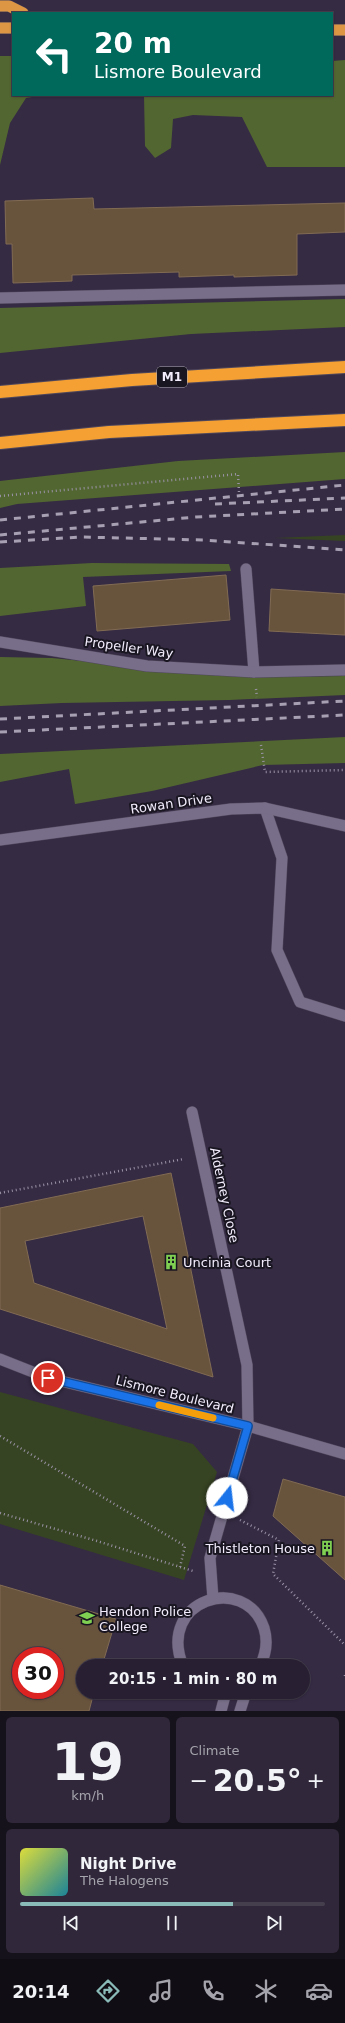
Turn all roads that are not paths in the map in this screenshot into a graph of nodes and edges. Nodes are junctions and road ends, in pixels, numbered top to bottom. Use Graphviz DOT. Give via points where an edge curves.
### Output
graph roads {
  1 [pos="0,6"];
  2 [pos="21,12"];
  3 [pos="0,28"];
  4 [pos="12,28"];
  5 [pos="333,30"];
  6 [pos="345,30"];
  7 [pos="345,290"];
  8 [pos="0,298"];
  9 [pos="345,367"];
  10 [pos="0,392"];
  11 [pos="345,420"];
  12 [pos="0,443"];
  13 [pos="246,569"];
  14 [pos="0,642"];
  15 [pos="345,670"];
  16 [pos="254,672"];
  17 [pos="265,808"];
  18 [pos="345,826"];
  19 [pos="0,840"];
  20 [pos="345,1016"];
  21 [pos="192,1112"];
  22 [pos="0,1359"];
  23 [pos="248,1426"];
  24 [pos="345,1454"];
  25 [pos="213,1599"];
  26 [pos="181,1659"];
  27 [pos="263,1659"];
  28 [pos="224,1699"];
  29 [pos="244,1699"];
  30 [pos="221,1711"];
  31 [pos="240,1711"];
  1 -- 2 [label="highway" via="9,6"];
  3 -- 4 [label="highway"];
  5 -- 6 [label="highway"];
  7 -- 8 [label="street"];
  9 -- 10 [label="highway, M1" via="132,380"];
  11 -- 12 [label="highway" via="109,432"];
  13 -- 16 [label="street"];
  14 -- 16 [label="street, Propeller Way" via="147,666"];
  15 -- 16 [label="street, Propeller Way"];
  17 -- 18 [label="street, Rowan Drive"];
  17 -- 19 [label="street, Rowan Drive" via="231,809"];
  17 -- 20 [label="street" via="282,858 277,950 300,1002"];
  21 -- 23 [label="street, Alderney Close" via="247,1365"];
  22 -- 23 [label="street, Lismore Boulevard" via="48,1378"];
  23 -- 24 [label="street, Lismore Boulevard"];
  23 -- 25 [label="street, Alderney Close" via="210,1558"];
  25 -- 26 [label="street" via="198,1604 188,1613 181,1625 177,1638"];
  25 -- 27 [label="street" via="234,1600 246,1605 259,1618 266,1634"];
  28 -- 30 [label="street"];
  29 -- 31 [label="street"];
}
